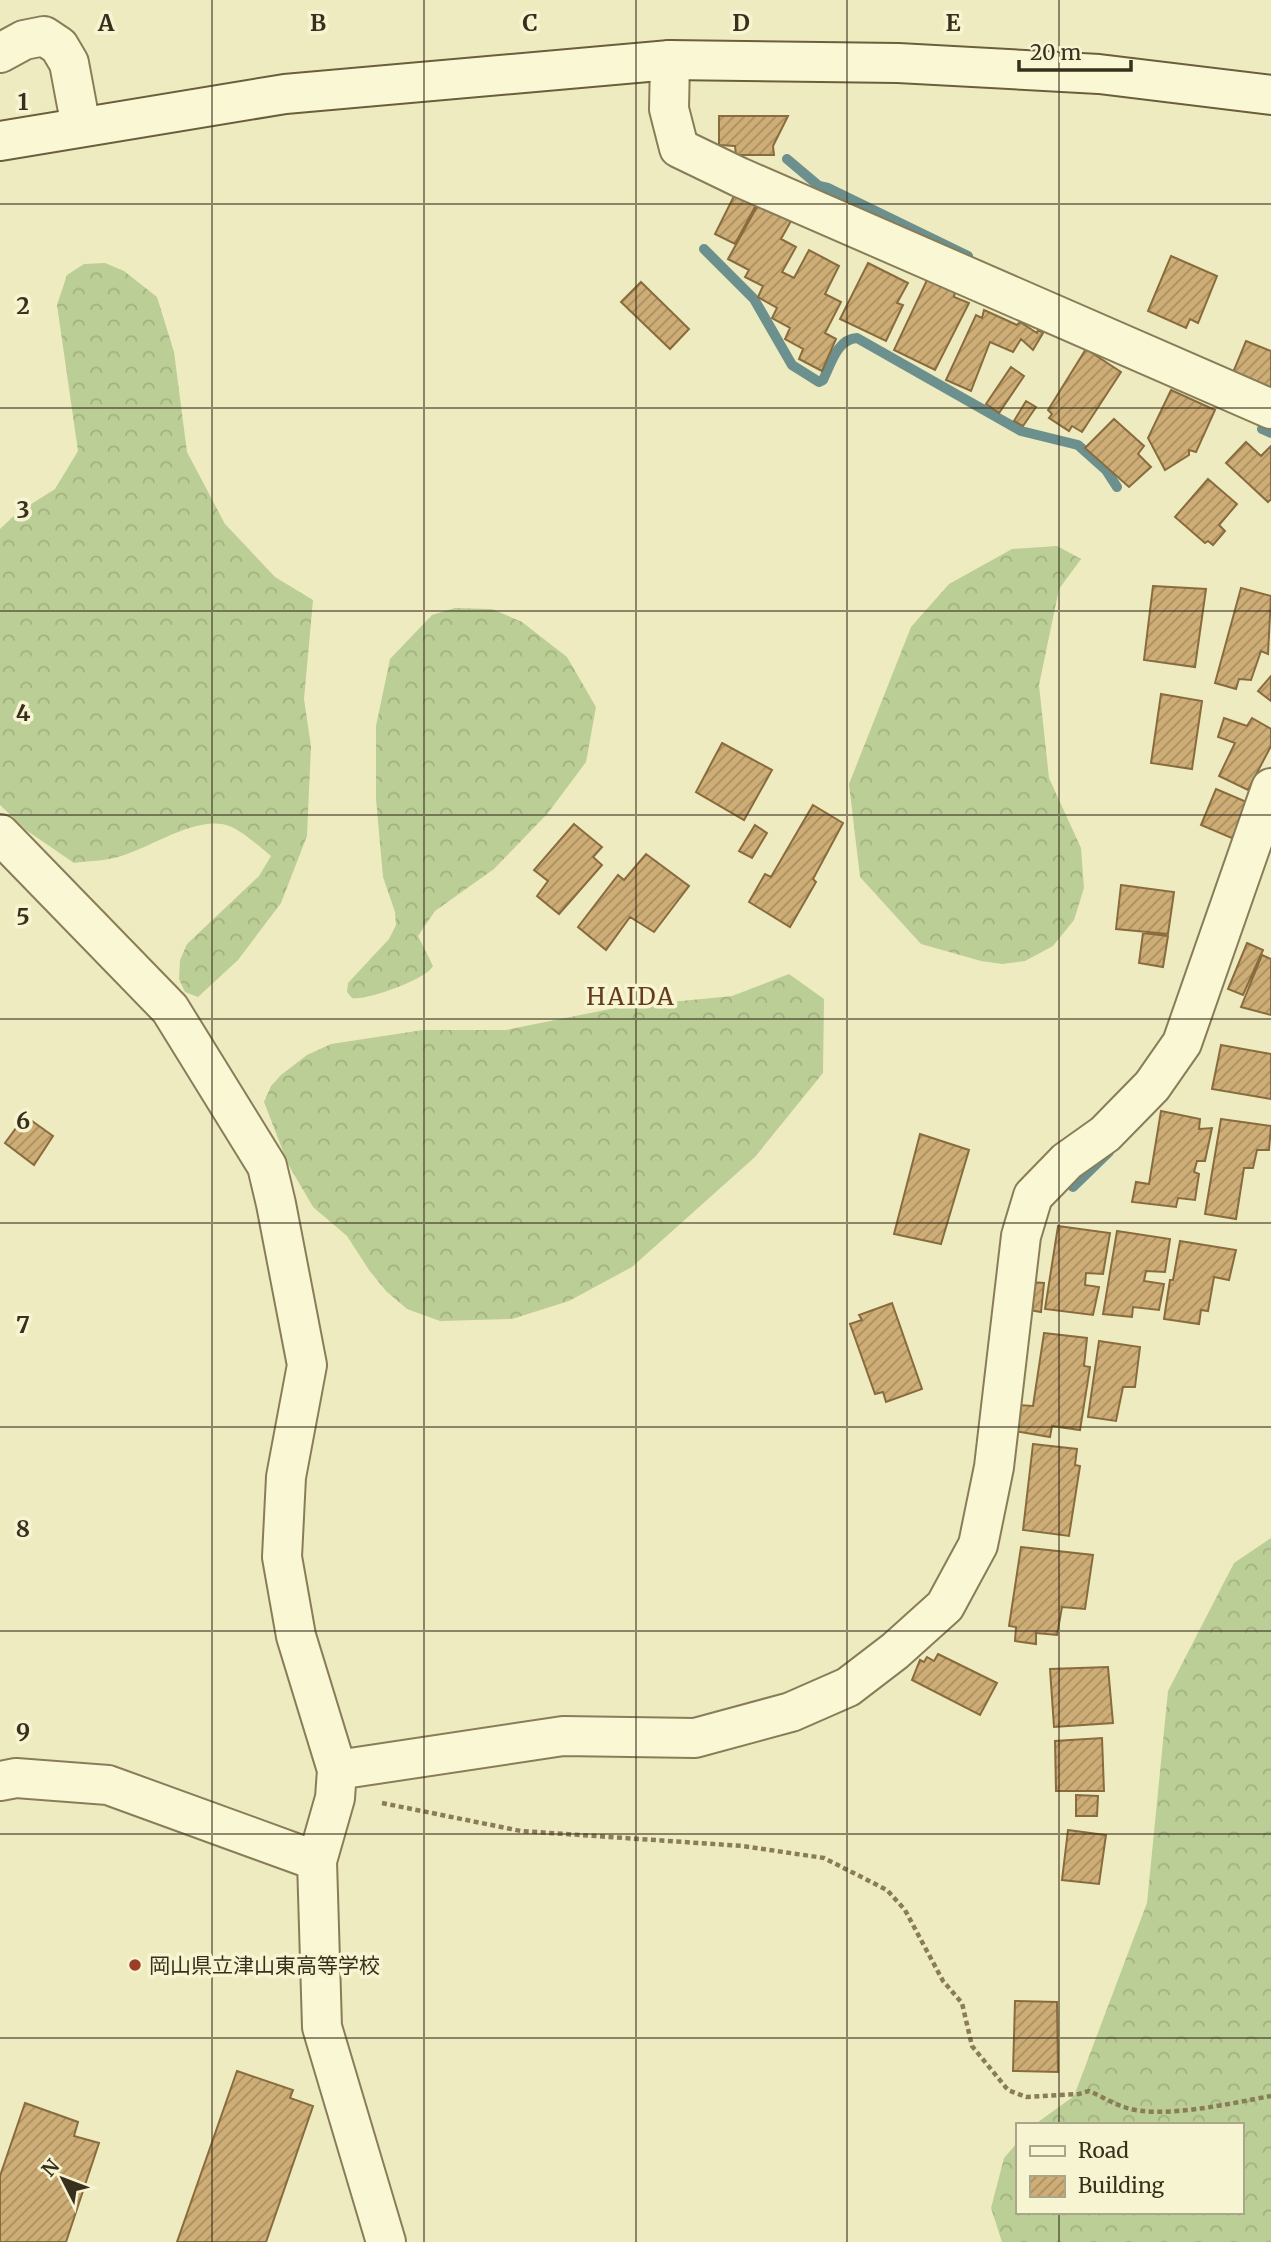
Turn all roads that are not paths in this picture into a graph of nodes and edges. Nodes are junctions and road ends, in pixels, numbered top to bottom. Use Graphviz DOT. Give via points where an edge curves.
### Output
graph roads {
  1 [pos="0,53"];
  2 [pos="670,60"];
  3 [pos="1271,95"];
  4 [pos="81,127"];
  5 [pos="0,141"];
  6 [pos="1271,409"];
  7 [pos="1271,788"];
  8 [pos="0,834"];
  9 [pos="337,1779"];
  10 [pos="0,1781"];
  11 [pos="317,1861"];
  12 [pos="386,2242"];
  1 -- 4 [label="street" via="44,36 59,46 69,63"];
  2 -- 3 [label="street" via="898,63 1086,74"];
  2 -- 4 [label="street" via="285,94"];
  2 -- 6 [label="street" via="669,109 679,148"];
  4 -- 5 [label="street"];
  7 -- 9 [label="street" via="1182,1043 1152,1086 1033,1196 1021,1236 995,1467 978,1545 945,1606 848,1687 791,1712 695,1738 563,1735"];
  8 -- 9 [label="street" via="170,1009 267,1166 307,1365 286,1477 282,1557 296,1636"];
  9 -- 11 [label="street"];
  10 -- 11 [label="street" via="16,1778 108,1785"];
  11 -- 12 [label="street" via="322,2027"];
}
